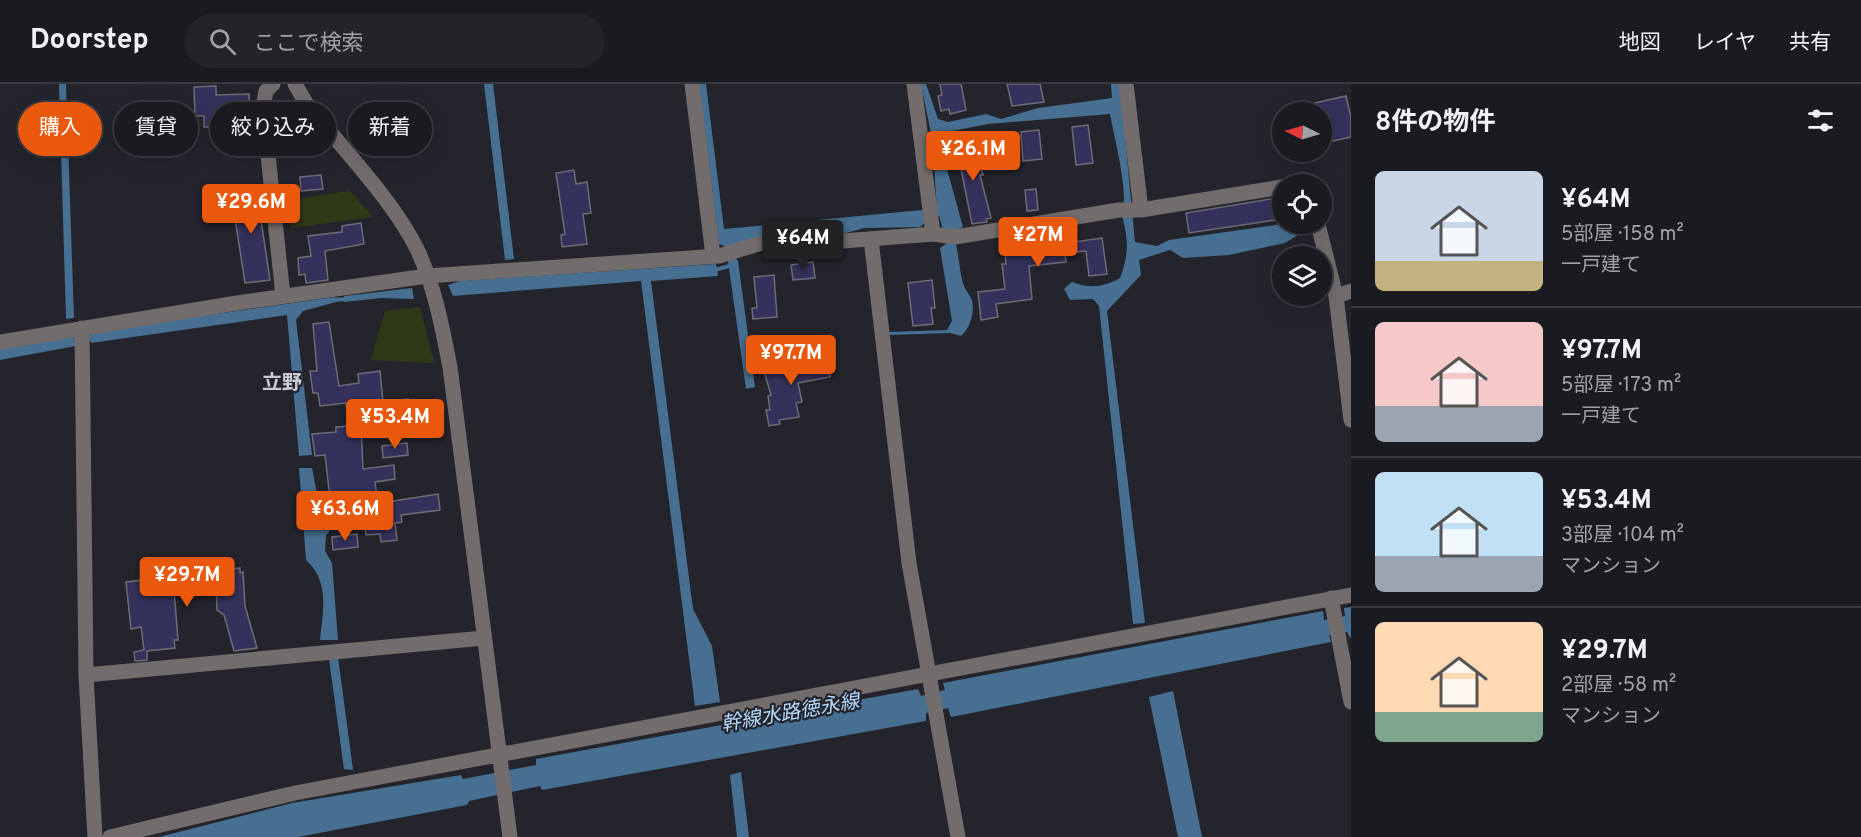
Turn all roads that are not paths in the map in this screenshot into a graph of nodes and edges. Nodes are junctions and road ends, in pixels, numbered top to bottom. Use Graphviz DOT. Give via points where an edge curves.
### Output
graph roads {
  1 [pos="273,84"];
  2 [pos="295,84"];
  3 [pos="692,84"];
  4 [pos="915,84"];
  5 [pos="1126,84"];
  6 [pos="1272,189"];
  7 [pos="1141,210"];
  8 [pos="939,228"];
  9 [pos="1321,234"];
  10 [pos="871,238"];
  11 [pos="724,254"];
  12 [pos="427,276"];
  13 [pos="1351,291"];
  14 [pos="283,296"];
  15 [pos="1336,296"];
  16 [pos="82,328"];
  17 [pos="0,342"];
  18 [pos="1351,420"];
  19 [pos="1351,595"];
  20 [pos="1331,598"];
  21 [pos="484,638"];
  22 [pos="928,674"];
  23 [pos="86,675"];
  24 [pos="1351,702"];
  25 [pos="499,756"];
  26 [pos="95,837"];
  27 [pos="110,837"];
  28 [pos="510,837"];
  29 [pos="958,837"];
  1 -- 14 [label="street" via="266,91 263,108"];
  2 -- 12 [label="street" via="306,104 399,221"];
  3 -- 11 [label="street"];
  4 -- 8 [label="street"];
  5 -- 7 [label="street"];
  6 -- 7 [label="street"];
  7 -- 8 [label="street"];
  8 -- 10 [label="street"];
  9 -- 15 [label="street"];
  10 -- 11 [label="street" via="817,243 768,241"];
  10 -- 22 [label="street" via="909,563"];
  11 -- 12 [label="street"];
  12 -- 14 [label="street"];
  12 -- 21 [label="street" via="437,302 450,368"];
  13 -- 15 [label="street"];
  14 -- 16 [label="street"];
  15 -- 18 [label="street"];
  16 -- 17 [label="street"];
  16 -- 23 [label="street"];
  19 -- 20 [label="street"];
  20 -- 22 [label="street"];
  20 -- 24 [label="street"];
  21 -- 23 [label="street"];
  21 -- 25 [label="street"];
  22 -- 25 [label="street"];
  22 -- 29 [label="street"];
  23 -- 26 [label="street"];
  25 -- 27 [label="street" via="296,793"];
  25 -- 28 [label="street"];
}
